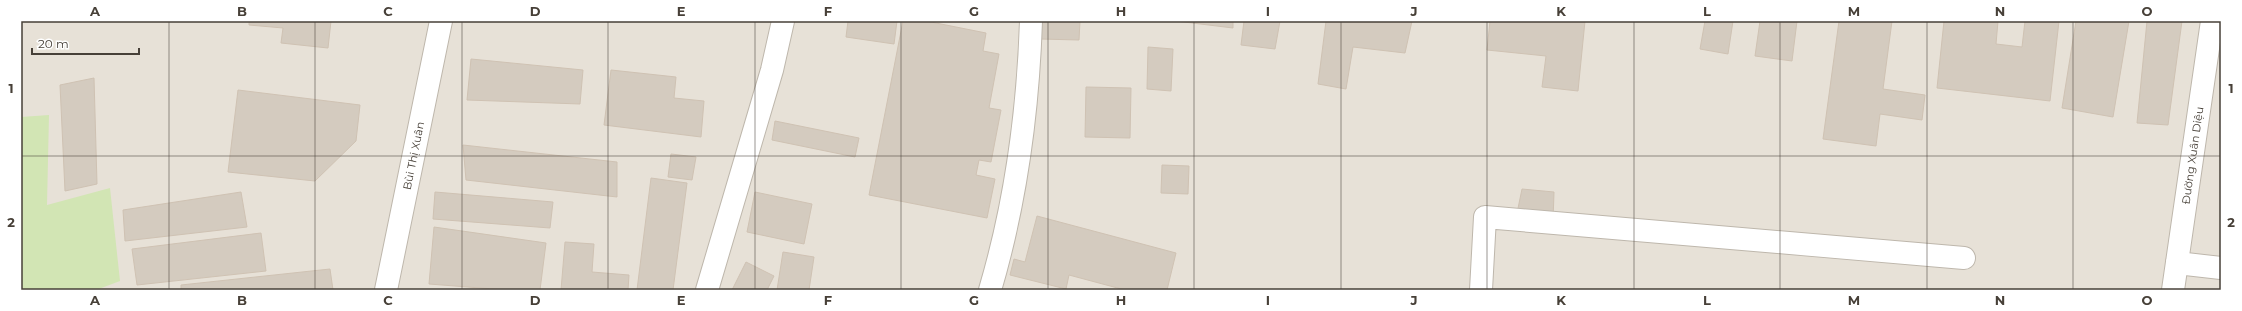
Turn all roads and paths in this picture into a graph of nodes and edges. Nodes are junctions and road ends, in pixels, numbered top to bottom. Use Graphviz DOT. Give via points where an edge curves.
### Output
graph roads {
  1 [pos="441,21"];
  2 [pos="784,21"];
  3 [pos="1031,21"];
  4 [pos="2212,21"];
  5 [pos="1964,258"];
  6 [pos="2177,263"];
  7 [pos="2221,268"];
  8 [pos="386,290"];
  9 [pos="707,290"];
  10 [pos="990,290"];
  11 [pos="1481,290"];
  12 [pos="2173,290"];
  1 -- 8 [label="street, Bùi Thị Xuân"];
  2 -- 9 [label="street"];
  3 -- 10 [label="street" via="1030,63 1020,159 1001,254"];
  4 -- 6 [label="street, Đường Xuân Diệu"];
  5 -- 11 [label="street" via="1485,218"];
  6 -- 7 [label="street"];
  6 -- 12 [label="street, Đường Xuân Diệu"];
}
